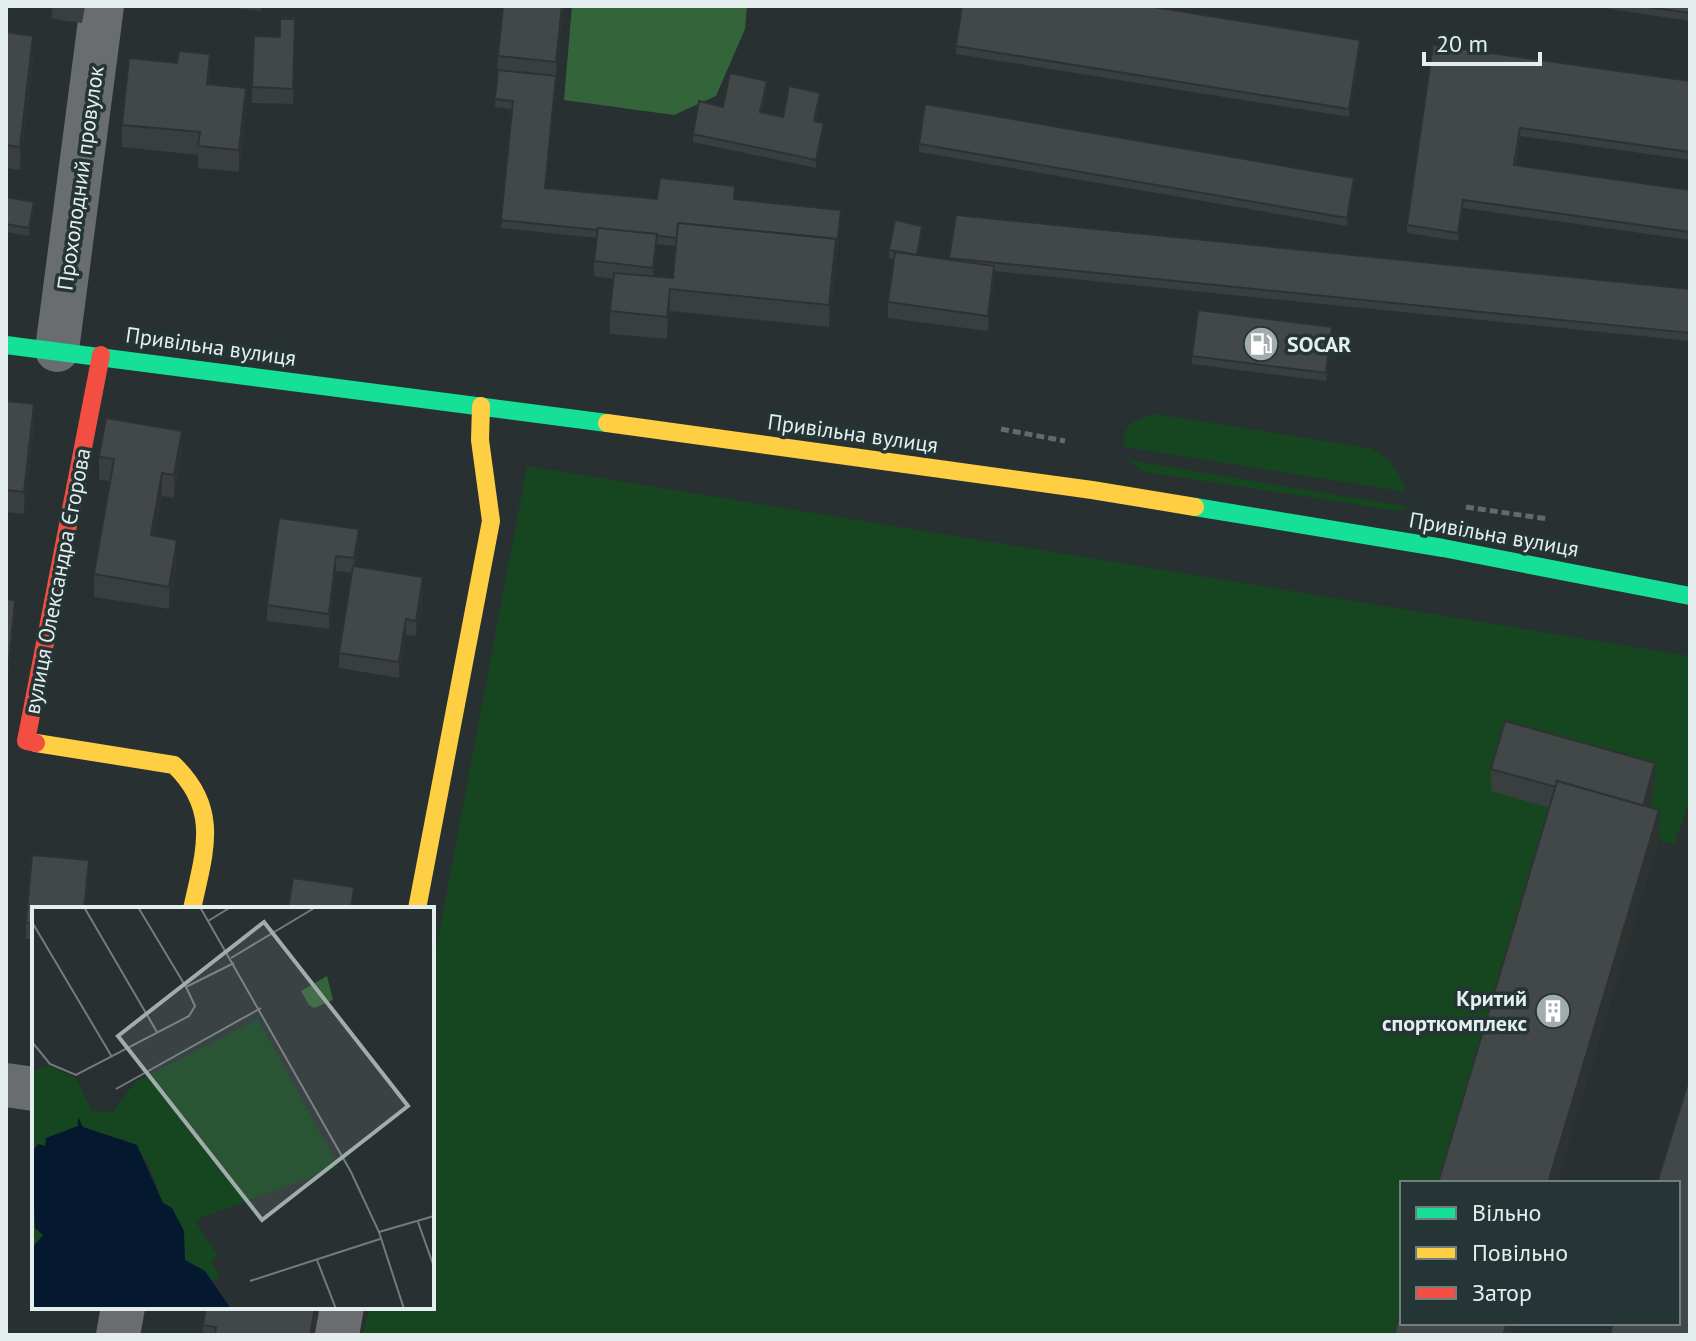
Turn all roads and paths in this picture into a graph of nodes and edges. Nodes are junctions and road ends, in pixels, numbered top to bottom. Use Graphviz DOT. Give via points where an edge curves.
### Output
graph roads {
  1 [pos="102,6"];
  2 [pos="6,345"];
  3 [pos="57,350"];
  4 [pos="101,355"];
  5 [pos="481,406"];
  6 [pos="1690,596"];
  7 [pos="16,740"];
  8 [pos="192,907"];
  9 [pos="417,907"];
  10 [pos="6,1085"];
  11 [pos="32,1089"];
  12 [pos="123,1309"];
  13 [pos="342,1309"];
  14 [pos="118,1335"];
  15 [pos="337,1335"];
  1 -- 3 [label="street, Прохолодний провулок"];
  2 -- 3 [label="street, Привільна вулиця"];
  3 -- 4 [label="street, Привільна вулиця"];
  4 -- 5 [label="street, Привільна вулиця"];
  4 -- 7 [label="street, вулиця Олександра Єгорова"];
  5 -- 6 [label="street, Привільна вулиця" via="1092,490 1443,548"];
  5 -- 9 [label="street" via="491,521"];
  7 -- 8 [label="street, вулиця Олександра Єгорова" via="174,765 191,778 204,801 204,847"];
  10 -- 11 [label="street"];
  12 -- 14 [label="street"];
  13 -- 15 [label="street"];
}
